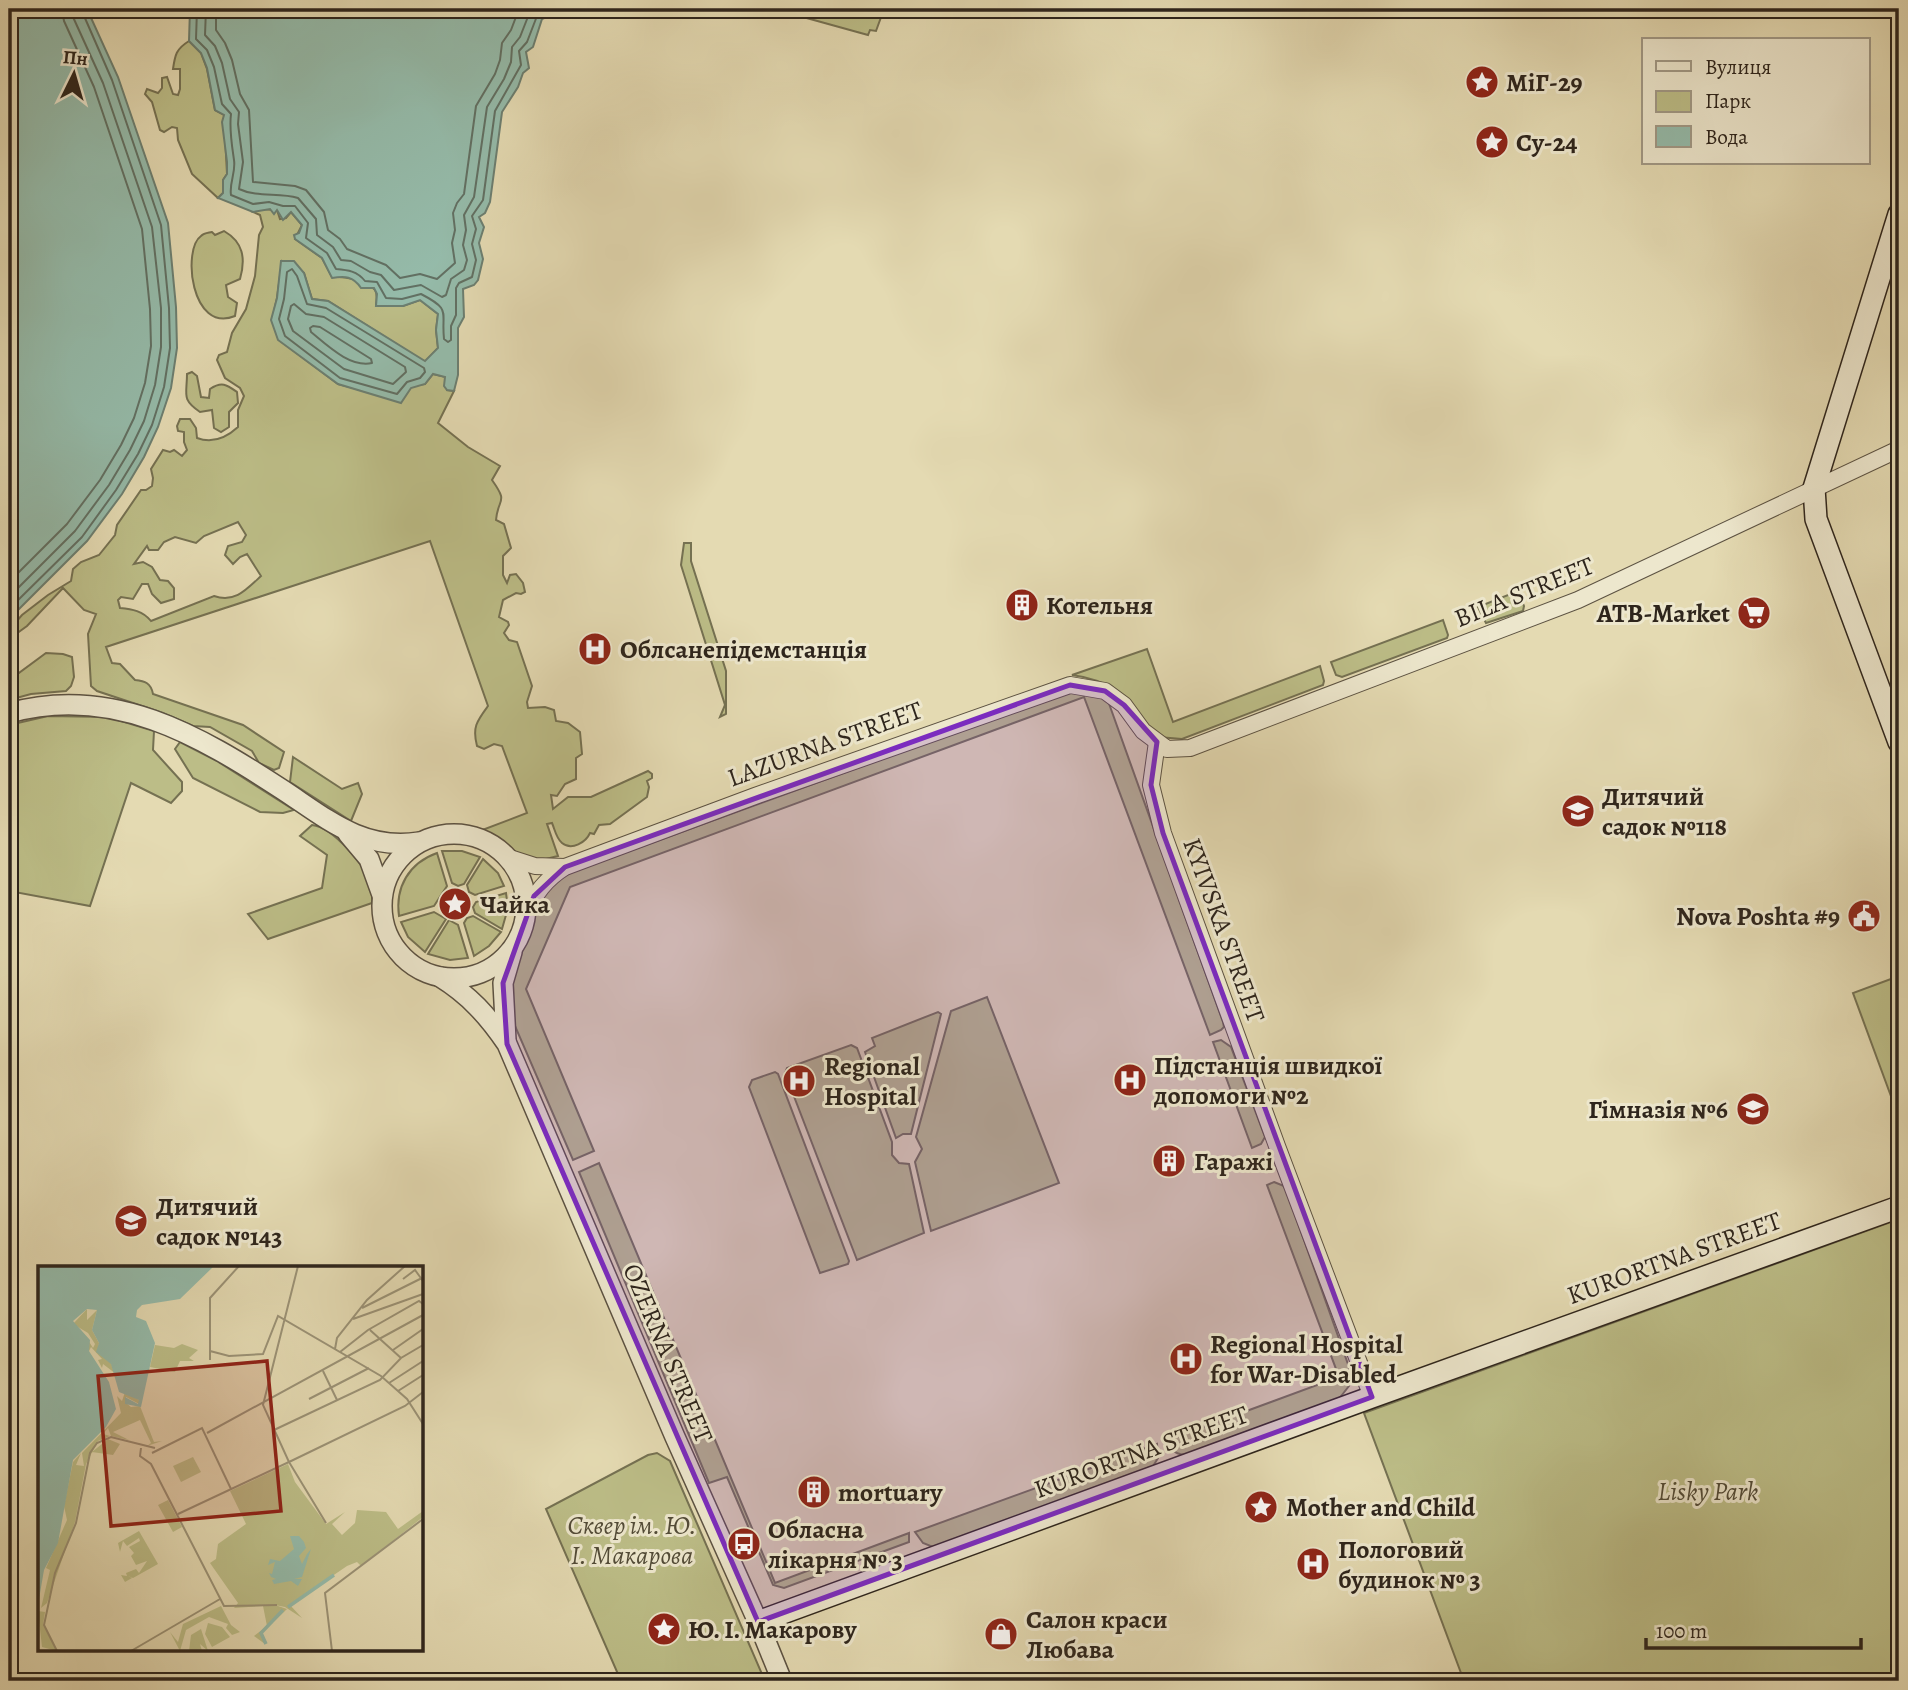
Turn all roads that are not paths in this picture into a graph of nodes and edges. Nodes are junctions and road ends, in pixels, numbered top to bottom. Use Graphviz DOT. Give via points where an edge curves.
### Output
graph roads {
  1 [pos="1899,214"];
  2 [pos="1899,449"];
  3 [pos="1814,488"];
  4 [pos="9,713"];
  5 [pos="1157,742"];
  6 [pos="1899,742"];
  7 [pos="342,828"];
  8 [pos="420,842"];
  9 [pos="507,857"];
  10 [pos="565,867"];
  11 [pos="382,898"];
  12 [pos="526,914"];
  13 [pos="514,946"];
  14 [pos="440,976"];
  15 [pos="507,1044"];
  16 [pos="1899,1207"];
  17 [pos="1372,1397"];
  18 [pos="758,1622"];
  19 [pos="782,1681"];
  1 -- 3 [label="main road"];
  2 -- 3 [label="street, BILA STREET"];
  3 -- 5 [label="street, BILA STREET" via="1578,600 1190,748 1167,749"];
  3 -- 6 [label="main road" via="1816,519"];
  4 -- 7 [label="street" via="74,703 131,712 220,752"];
  5 -- 10 [label="street, LAZURNA STREET" via="1105,691 1070,685"];
  5 -- 17 [label="street, KYIVSKA STREET" via="1151,785 1163,833"];
  7 -- 8 [label="street" via="384,843"];
  7 -- 11 [label="street" via="369,859"];
  8 -- 9 [label="street" via="462,834 487,841"];
  8 -- 11 [label="street" via="398,859"];
  9 -- 10 [label="street, LAZURNA STREET" via="535,866"];
  9 -- 12 [label="street" via="523,883"];
  10 -- 12 [label="street, LAZURNA STREET" via="540,888"];
  11 -- 14 [label="street" via="384,925 394,946 417,968"];
  12 -- 13 [label="street"];
  13 -- 14 [label="street" via="487,970 464,977"];
  13 -- 15 [label="street, OZERNA STREET" via="503,983"];
  14 -- 15 [label="street, OZERNA STREET" via="473,999"];
  15 -- 18 [label="street, OZERNA STREET"];
  16 -- 17 [label="main road, KURORTNA STREET"];
  17 -- 18 [label="main road, KURORTNA STREET"];
  18 -- 19 [label="street, OZERNA STREET"];
}
